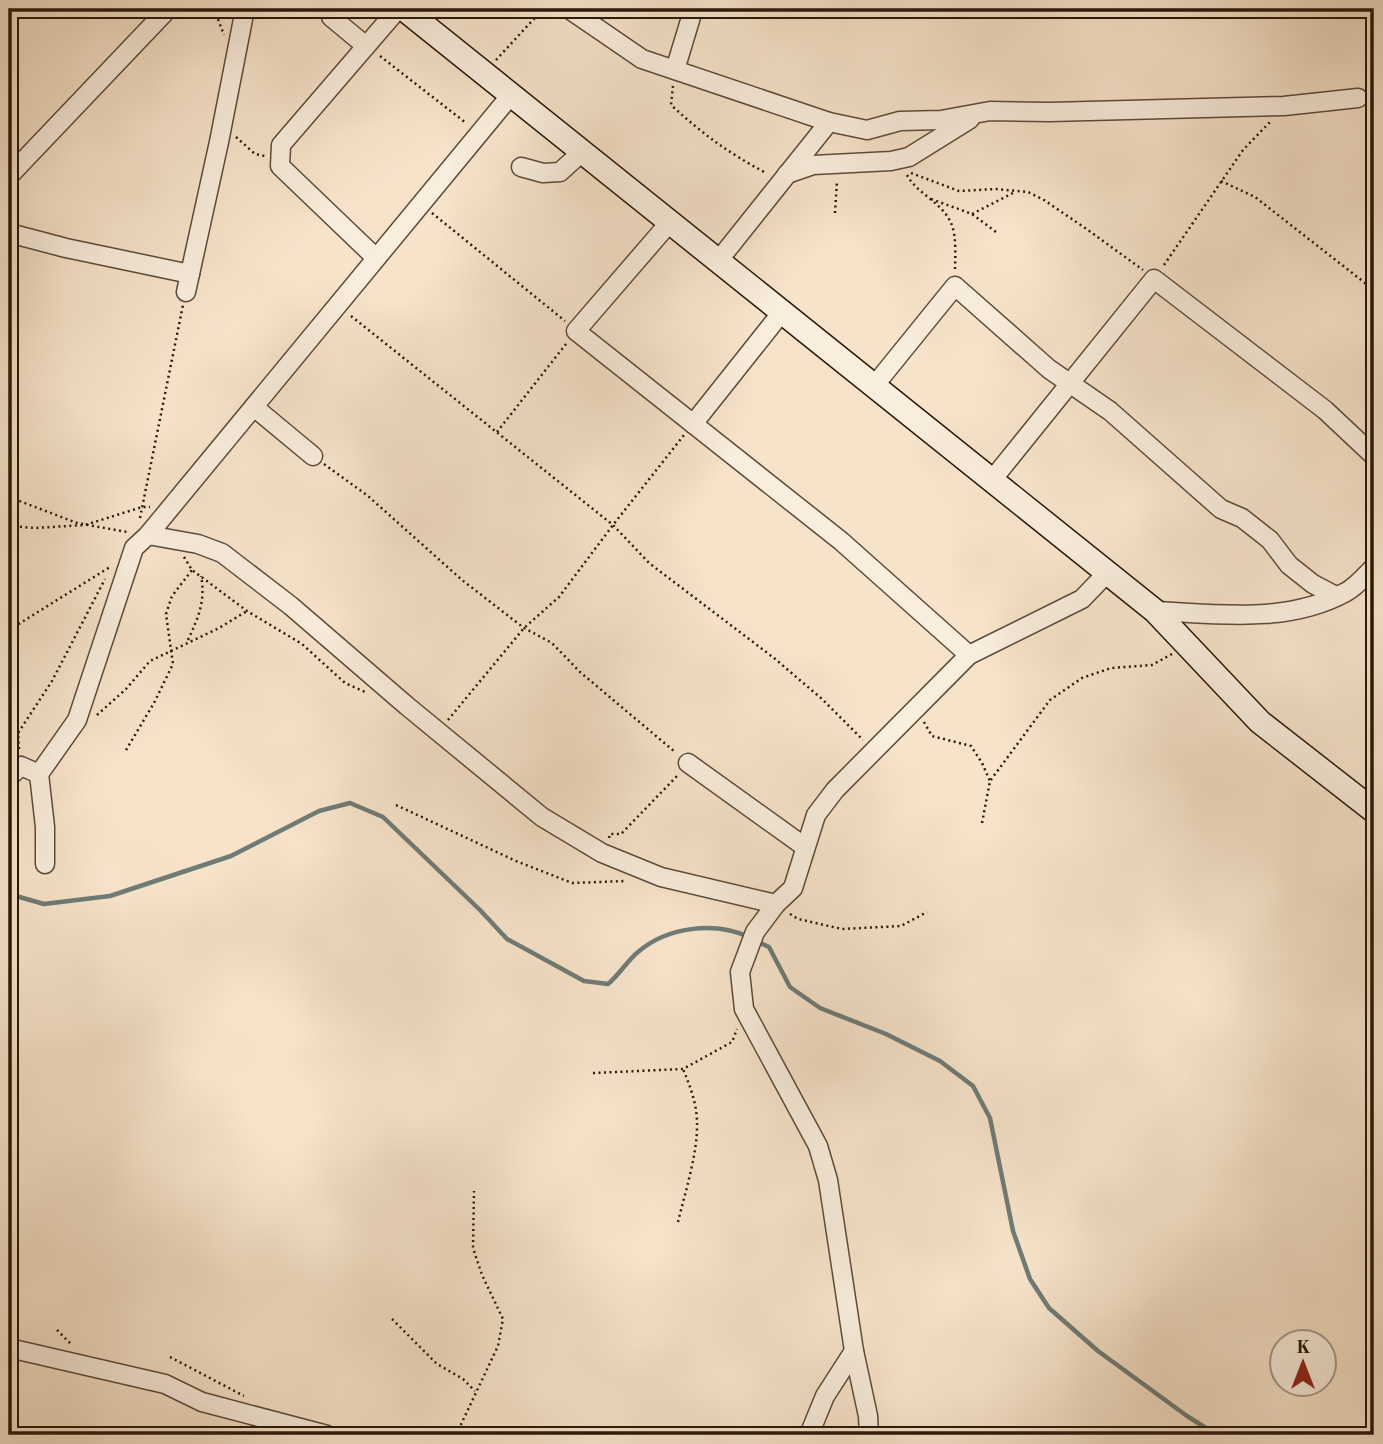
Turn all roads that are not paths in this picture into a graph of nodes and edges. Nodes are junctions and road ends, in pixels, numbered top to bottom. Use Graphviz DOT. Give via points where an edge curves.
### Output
graph roads {
  1 [pos="168,9"];
  2 [pos="245,9"];
  3 [pos="398,9"];
  4 [pos="404,9"];
  5 [pos="569,9"];
  6 [pos="689,9"];
  7 [pos="331,17"];
  8 [pos="366,46"];
  9 [pos="675,70"];
  10 [pos="512,95"];
  11 [pos="1358,98"];
  12 [pos="978,114"];
  13 [pos="829,122"];
  14 [pos="582,152"];
  15 [pos="521,167"];
  16 [pos="9,176"];
  17 [pos="784,178"];
  18 [pos="670,222"];
  19 [pos="9,233"];
  20 [pos="376,258"];
  21 [pos="718,261"];
  22 [pos="190,274"];
  23 [pos="186,292"];
  24 [pos="782,312"];
  25 [pos="1069,384"];
  26 [pos="874,386"];
  27 [pos="254,407"];
  28 [pos="693,424"];
  29 [pos="313,456"];
  30 [pos="1374,456"];
  31 [pos="992,480"];
  32 [pos="148,535"];
  33 [pos="1374,567"];
  34 [pos="1107,573"];
  35 [pos="1336,596"];
  36 [pos="1155,611"];
  37 [pos="969,656"];
  38 [pos="688,764"];
  39 [pos="15,771"];
  40 [pos="39,774"];
  41 [pos="1374,811"];
  42 [pos="806,847"];
  43 [pos="45,864"];
  44 [pos="776,904"];
  45 [pos="9,1348"];
  46 [pos="854,1351"];
  47 [pos="327,1435"];
  48 [pos="809,1435"];
  49 [pos="869,1435"];
  1 -- 16 [label="street"];
  2 -- 22 [label="street"];
  3 -- 8 [label="street"];
  4 -- 10 [label="street"];
  5 -- 9 [label="street" via="642,59"];
  6 -- 9 [label="street" via="691,17"];
  7 -- 8 [label="street"];
  8 -- 20 [label="street" via="281,145 280,166"];
  9 -- 13 [label="street"];
  10 -- 14 [label="street"];
  10 -- 20 [label="street"];
  11 -- 12 [label="street" via="1284,106"];
  12 -- 13 [label="street" via="900,121 867,130"];
  12 -- 17 [label="street" via="909,158 813,165"];
  13 -- 17 [label="street"];
  14 -- 15 [label="street" via="560,172"];
  14 -- 18 [label="street"];
  17 -- 21 [label="street"];
  18 -- 21 [label="street"];
  18 -- 28 [label="street" via="576,331"];
  19 -- 22 [label="street"];
  20 -- 27 [label="street"];
  21 -- 24 [label="street"];
  22 -- 23 [label="street"];
  24 -- 26 [label="street"];
  24 -- 28 [label="street"];
  25 -- 26 [label="street" via="956,286"];
  25 -- 30 [label="street" via="1154,279 1325,410"];
  25 -- 31 [label="street"];
  25 -- 35 [label="street" via="1110,411 1221,509 1242,518 1270,540 1289,565"];
  26 -- 31 [label="street"];
  27 -- 29 [label="street"];
  27 -- 32 [label="street"];
  28 -- 37 [label="street" via="841,541"];
  31 -- 34 [label="street"];
  32 -- 40 [label="street" via="134,548 77,720"];
  32 -- 44 [label="street" via="222,553 542,817 602,853 661,877"];
  33 -- 35 [label="street" via="1348,592"];
  34 -- 36 [label="street"];
  34 -- 37 [label="street" via="1083,599"];
  35 -- 36 [label="street" via="1309,608 1252,615"];
  36 -- 41 [label="street" via="1260,722"];
  37 -- 42 [label="street" via="835,790 816,815"];
  38 -- 42 [label="street"];
  39 -- 40 [label="street"];
  40 -- 43 [label="street"];
  42 -- 44 [label="street" via="793,888"];
  44 -- 46 [label="street" via="752,940 740,972 744,1009 818,1146 828,1180"];
  45 -- 47 [label="street" via="164,1384 202,1402"];
  46 -- 48 [label="street" via="825,1396"];
  46 -- 49 [label="street"];
}
